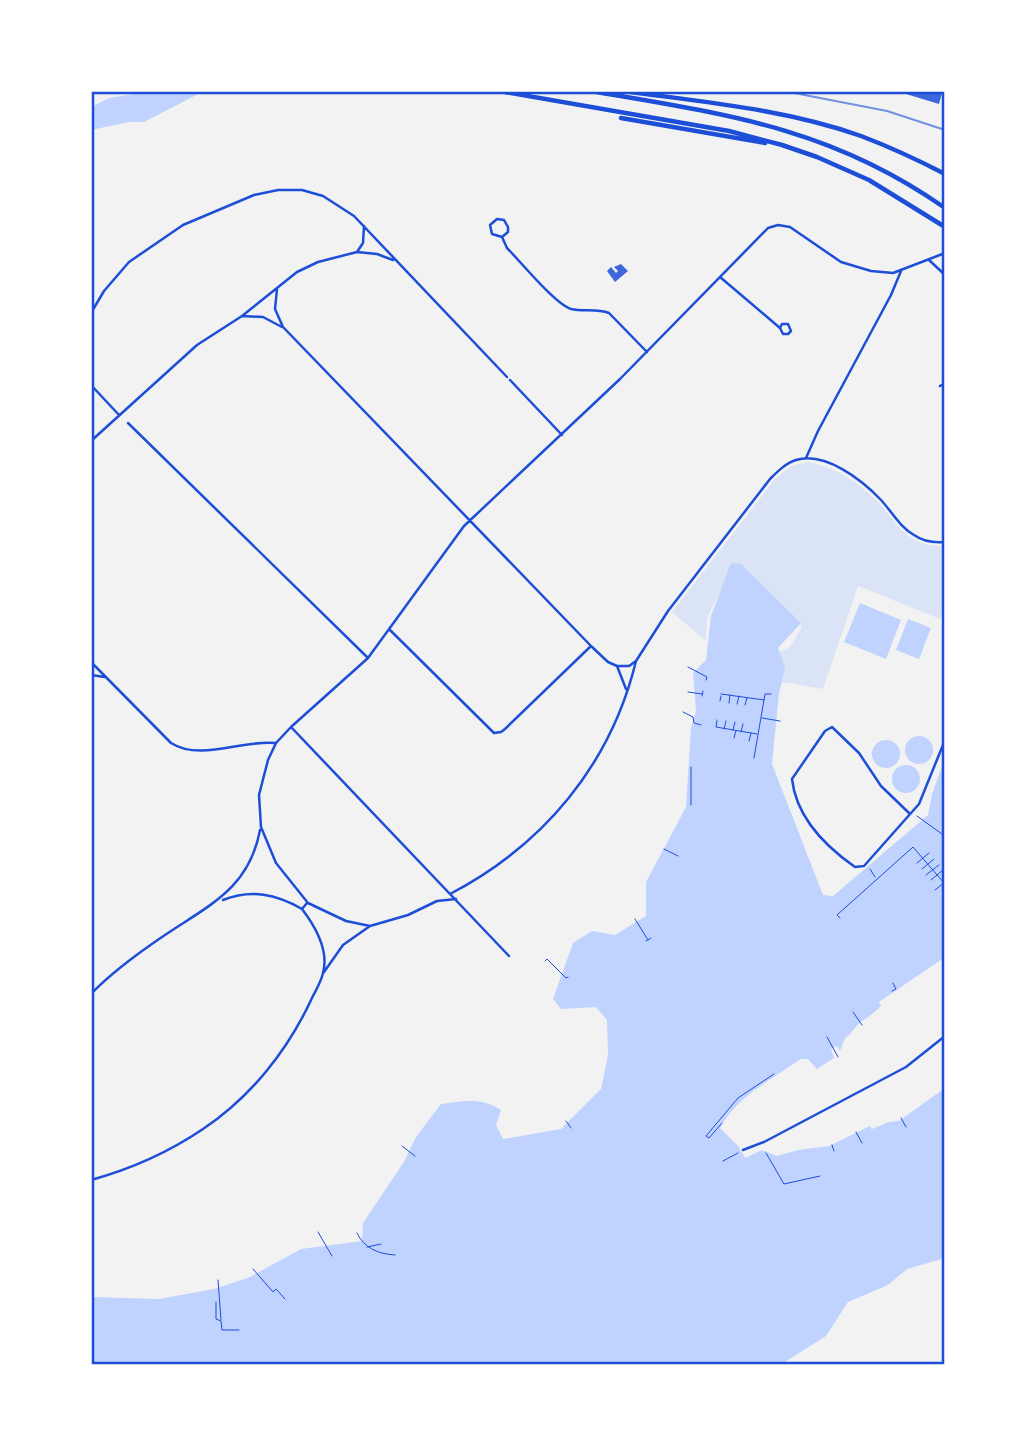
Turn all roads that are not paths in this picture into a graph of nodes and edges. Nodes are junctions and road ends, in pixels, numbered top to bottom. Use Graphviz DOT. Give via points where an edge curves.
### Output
graph roads {
  1 [pos="499,91"];
  2 [pos="590,91"];
  3 [pos="623,91"];
  4 [pos="621,118"];
  5 [pos="782,145"];
  6 [pos="945,174"];
  7 [pos="945,208"];
  8 [pos="364,226"];
  9 [pos="945,227"];
  10 [pos="502,237"];
  11 [pos="357,252"];
  12 [pos="945,253"];
  13 [pos="929,260"];
  14 [pos="397,261"];
  15 [pos="901,271"];
  16 [pos="945,275"];
  17 [pos="720,276"];
  18 [pos="278,289"];
  19 [pos="91,313"];
  20 [pos="242,316"];
  21 [pos="283,327"];
  22 [pos="780,328"];
  23 [pos="647,352"];
  24 [pos="507,377"];
  25 [pos="510,380"];
  26 [pos="945,383"];
  27 [pos="940,386"];
  28 [pos="92,388"];
  29 [pos="119,415"];
  30 [pos="128,423"];
  31 [pos="562,435"];
  32 [pos="91,441"];
  33 [pos="806,458"];
  34 [pos="470,521"];
  35 [pos="945,542"];
  36 [pos="390,630"];
  37 [pos="591,646"];
  38 [pos="368,658"];
  39 [pos="636,661"];
  40 [pos="91,662"];
  41 [pos="617,666"];
  42 [pos="91,675"];
  43 [pos="106,677"];
  44 [pos="626,692"];
  45 [pos="291,726"];
  46 [pos="945,740"];
  47 [pos="276,743"];
  48 [pos="909,813"];
  49 [pos="261,827"];
  50 [pos="450,894"];
  51 [pos="456,900"];
  52 [pos="219,901"];
  53 [pos="308,903"];
  54 [pos="302,909"];
  55 [pos="370,926"];
  56 [pos="509,956"];
  57 [pos="324,972"];
  58 [pos="91,994"];
  59 [pos="945,1036"];
  60 [pos="743,1150"];
  61 [pos="91,1180"];
  1 -- 5 [label="highway" via="729,131"];
  2 -- 7 [label="highway" via="739,117 793,132 880,168"];
  3 -- 6 [label="highway" via="812,121 870,139"];
  4 -- 5 [label="highway"];
  5 -- 9 [label="highway" via="869,180"];
  8 -- 11 [label="street"];
  8 -- 14 [label="street"];
  8 -- 19 [label="street" via="345,209 313,192 293,189 254,195 183,225 139,254 113,279"];
  10 -- 10 [label="street" via="509,227 497,219 489,229 494,237"];
  10 -- 23 [label="street" via="507,248 564,306 609,313"];
  11 -- 14 [label="street"];
  11 -- 18 [label="street" via="307,266"];
  12 -- 13 [label="street"];
  13 -- 15 [label="street"];
  13 -- 16 [label="street"];
  14 -- 24 [label="street"];
  15 -- 17 [label="street" via="859,268 790,227 778,225 768,228"];
  15 -- 33 [label="street"];
  17 -- 22 [label="street"];
  17 -- 23 [label="street"];
  18 -- 20 [label="street"];
  18 -- 21 [label="street" via="275,309"];
  20 -- 21 [label="street" via="263,317"];
  20 -- 29 [label="street" via="197,345"];
  21 -- 34 [label="street"];
  23 -- 31 [label="street"];
  25 -- 31 [label="street"];
  26 -- 27 [label="street"];
  28 -- 29 [label="street"];
  29 -- 32 [label="street"];
  30 -- 38 [label="street"];
  31 -- 34 [label="street"];
  33 -- 35 [label="street" via="823,461 852,477 915,536"];
  33 -- 39 [label="street" via="788,464 770,479 668,611"];
  34 -- 36 [label="street"];
  34 -- 37 [label="street"];
  36 -- 37 [label="street" via="494,733 501,732"];
  36 -- 38 [label="street"];
  37 -- 41 [label="street"];
  38 -- 45 [label="street"];
  39 -- 41 [label="street"];
  39 -- 44 [label="street"];
  40 -- 43 [label="street"];
  41 -- 44 [label="street"];
  42 -- 43 [label="street"];
  43 -- 47 [label="street" via="181,748"];
  44 -- 50 [label="street" via="605,746 564,807 506,860"];
  45 -- 47 [label="street"];
  45 -- 50 [label="street"];
  46 -- 48 [label="street" via="921,801"];
  47 -- 49 [label="street" via="259,795"];
  48 -- 48 [label="street" via="832,727 792,779 794,795 816,833 855,867 864,866"];
  49 -- 52 [label="street" via="246,867"];
  49 -- 53 [label="street" via="276,863"];
  50 -- 51 [label="street"];
  51 -- 55 [label="street" via="437,901"];
  51 -- 56 [label="street"];
  52 -- 54 [label="street" via="246,894 271,895"];
  52 -- 58 [label="street" via="143,949"];
  53 -- 54 [label="street"];
  53 -- 55 [label="street" via="346,921"];
  54 -- 57 [label="street" via="319,937"];
  55 -- 57 [label="street" via="343,945"];
  57 -- 61 [label="street" via="285,1047 241,1097 178,1145"];
  59 -- 60 [label="street" via="906,1067"];
}
